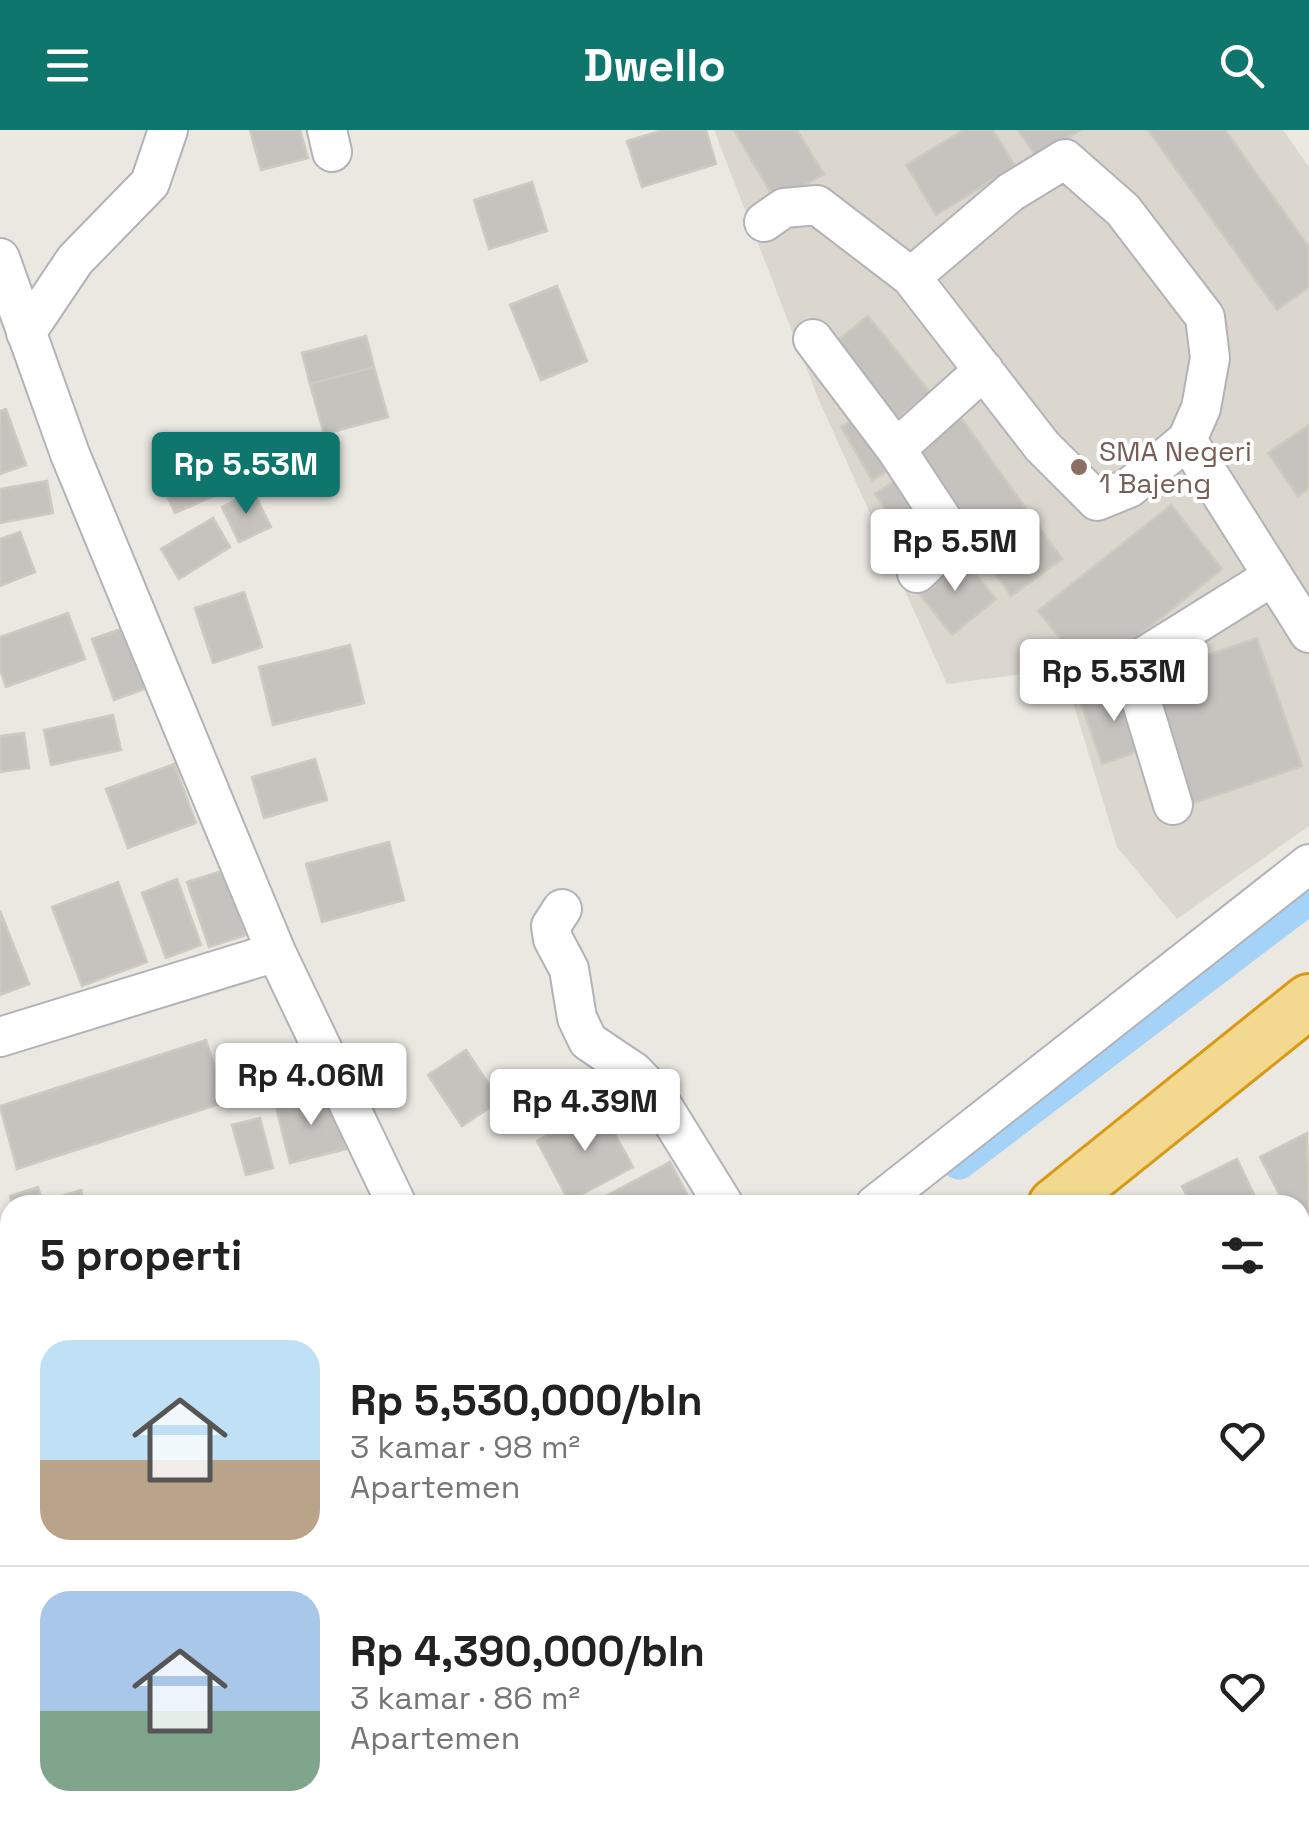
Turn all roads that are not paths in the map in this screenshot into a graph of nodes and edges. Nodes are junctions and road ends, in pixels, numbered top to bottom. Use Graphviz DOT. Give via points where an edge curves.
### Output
graph roads {
  1 [pos="168,130"];
  2 [pos="764,222"];
  3 [pos="0,258"];
  4 [pos="911,277"];
  5 [pos="26,333"];
  6 [pos="814,340"];
  7 [pos="984,370"];
  8 [pos="1187,440"];
  9 [pos="896,448"];
  10 [pos="917,573"];
  11 [pos="1273,576"];
  12 [pos="1309,633"];
  13 [pos="1172,805"];
  14 [pos="1309,864"];
  15 [pos="562,908"];
  16 [pos="276,952"];
  17 [pos="1309,1002"];
  18 [pos="0,1038"];
  19 [pos="392,1195"];
  20 [pos="718,1195"];
  21 [pos="888,1195"];
  22 [pos="1068,1195"];
  1 -- 5 [label="street" via="150,183 75,260"];
  2 -- 4 [label="street" via="784,208 817,205"];
  3 -- 5 [label="street"];
  4 -- 7 [label="street"];
  4 -- 8 [label="street" via="1011,192 1065,159 1123,210 1206,316 1210,358"];
  5 -- 16 [label="street"];
  6 -- 9 [label="street"];
  7 -- 8 [label="street" via="1042,446 1096,501 1129,488"];
  7 -- 9 [label="street"];
  8 -- 11 [label="street"];
  9 -- 10 [label="street" via="946,525 943,548"];
  11 -- 12 [label="street"];
  11 -- 13 [label="street" via="1132,670"];
  14 -- 21 [label="street"];
  15 -- 20 [label="street" via="553,939 569,968 588,1041 656,1095"];
  16 -- 18 [label="street"];
  16 -- 19 [label="street"];
  17 -- 22 [label="highway"];
}
